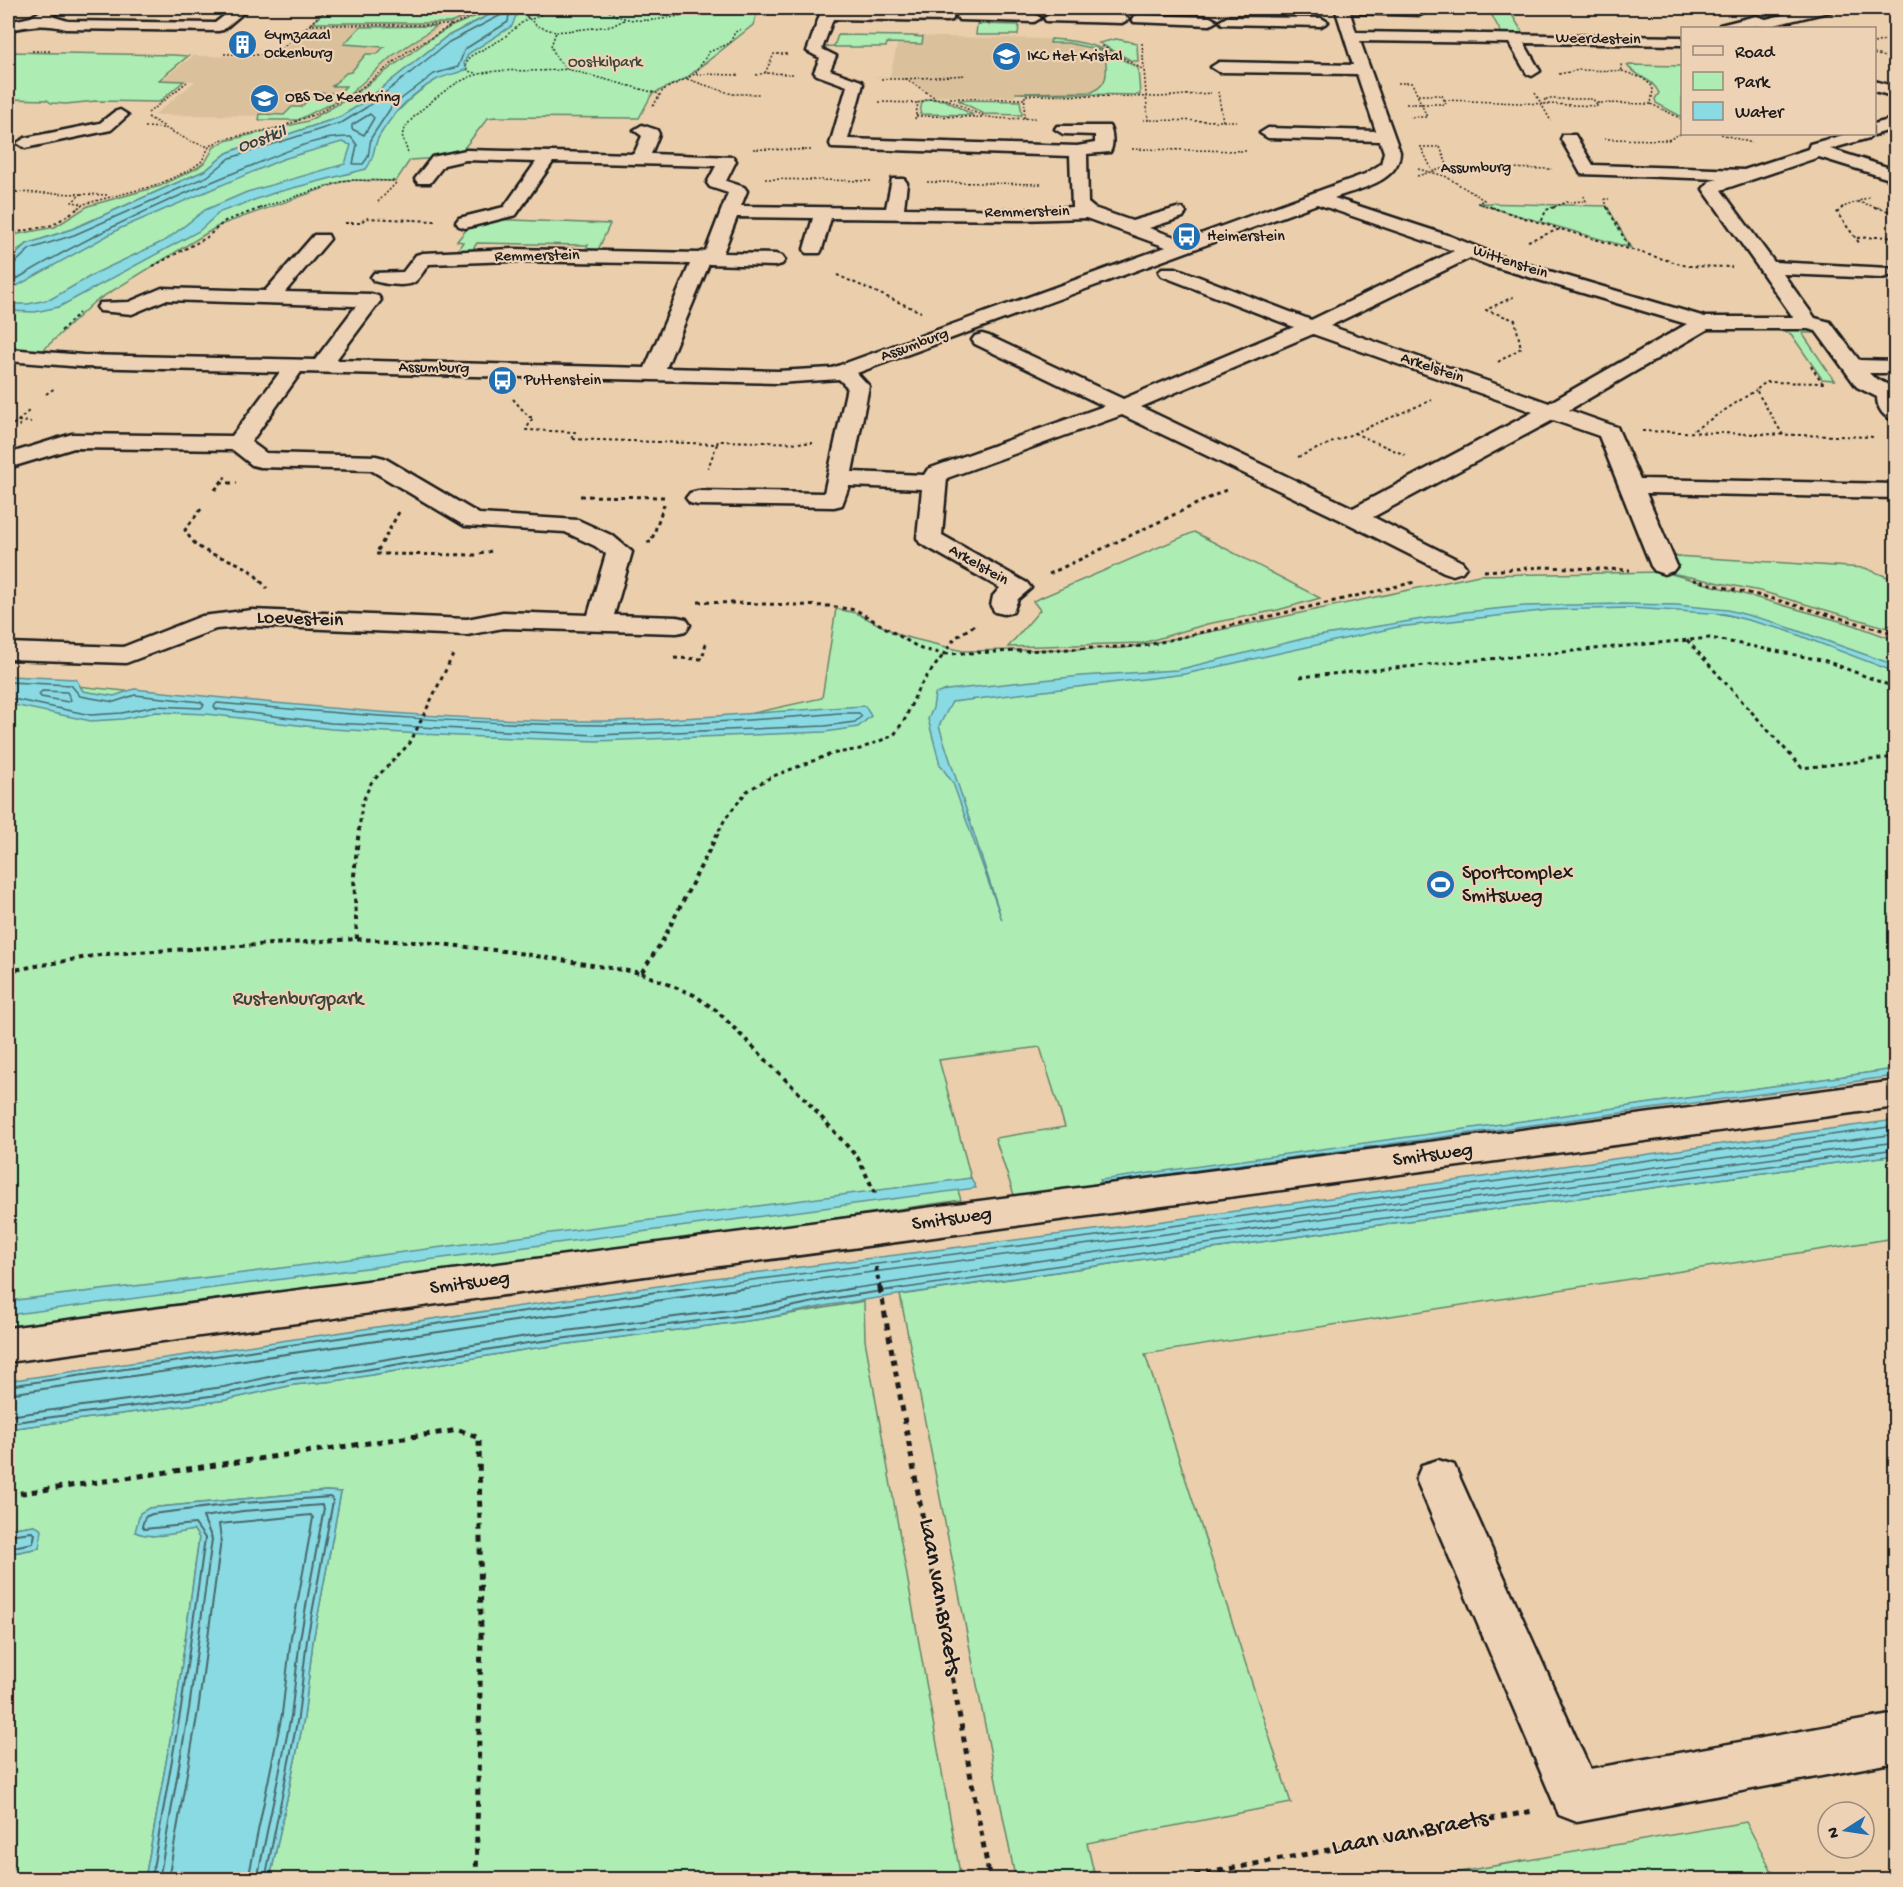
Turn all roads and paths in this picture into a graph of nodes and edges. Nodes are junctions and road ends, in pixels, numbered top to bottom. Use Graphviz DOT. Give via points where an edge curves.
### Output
graph roads {
  1 [pos="54,8"];
  2 [pos="242,8"];
  3 [pos="327,8"];
  4 [pos="468,8"];
  5 [pos="493,8"];
  6 [pos="524,8"];
  7 [pos="553,8"];
  8 [pos="606,8"];
  9 [pos="701,8"];
  10 [pos="758,8"];
  11 [pos="1340,8"];
  12 [pos="1419,8"];
  13 [pos="1827,8"];
  14 [pos="1375,9"];
  15 [pos="830,10"];
  16 [pos="1723,11"];
  17 [pos="1089,13"];
  18 [pos="1255,14"];
  19 [pos="474,15"];
  20 [pos="530,18"];
  21 [pos="627,19"];
  22 [pos="1134,19"];
  23 [pos="36,20"];
  24 [pos="1756,20"];
  25 [pos="1321,22"];
  26 [pos="1465,23"];
  27 [pos="309,25"];
  28 [pos="452,25"];
  29 [pos="8,26"];
  30 [pos="1729,27"];
  31 [pos="556,32"];
  32 [pos="1350,36"];
  33 [pos="1896,37"];
  34 [pos="1474,39"];
  35 [pos="1514,39"];
  36 [pos="1681,41"];
  37 [pos="1876,43"];
  38 [pos="1098,44"];
  39 [pos="219,54"];
  40 [pos="1876,54"];
  41 [pos="1896,60"];
  42 [pos="1621,64"];
  43 [pos="1219,67"];
  44 [pos="567,69"];
  45 [pos="1144,70"];
  46 [pos="1361,70"];
  47 [pos="1532,71"];
  48 [pos="1622,71"];
  49 [pos="765,73"];
  50 [pos="476,74"];
  51 [pos="695,74"];
  52 [pos="1554,74"];
  53 [pos="740,75"];
  54 [pos="756,75"];
  55 [pos="966,75"];
  56 [pos="842,79"];
  57 [pos="906,79"];
  58 [pos="687,80"];
  59 [pos="1896,81"];
  60 [pos="187,82"];
  61 [pos="1217,84"];
  62 [pos="1876,86"];
  63 [pos="1896,92"];
  64 [pos="1218,93"];
  65 [pos="1535,93"];
  66 [pos="759,94"];
  67 [pos="1418,95"];
  68 [pos="1147,96"];
  69 [pos="934,98"];
  70 [pos="949,98"];
  71 [pos="1025,99"];
  72 [pos="1444,100"];
  73 [pos="1540,102"];
  74 [pos="1546,102"];
  75 [pos="1375,103"];
  76 [pos="1596,103"];
  77 [pos="1651,104"];
  78 [pos="120,115"];
  79 [pos="985,117"];
  80 [pos="1024,117"];
  81 [pos="1036,118"];
  82 [pos="1681,118"];
  83 [pos="1143,120"];
  84 [pos="1148,120"];
  85 [pos="1223,121"];
  86 [pos="1236,122"];
  87 [pos="1896,123"];
  88 [pos="105,126"];
  89 [pos="165,128"];
  90 [pos="1062,129"];
  91 [pos="642,130"];
  92 [pos="1876,130"];
  93 [pos="1681,134"];
  94 [pos="1340,135"];
  95 [pos="1860,135"];
  96 [pos="1386,136"];
  97 [pos="1569,139"];
  98 [pos="1270,141"];
  99 [pos="8,143"];
  100 [pos="25,143"];
  101 [pos="209,147"];
  102 [pos="1104,148"];
  103 [pos="1079,151"];
  104 [pos="1299,151"];
  105 [pos="1819,151"];
  106 [pos="8,157"];
  107 [pos="548,157"];
  108 [pos="640,159"];
  109 [pos="424,164"];
  110 [pos="1558,169"];
  111 [pos="1385,170"];
  112 [pos="1432,170"];
  113 [pos="1750,174"];
  114 [pos="1896,176"];
  115 [pos="898,183"];
  116 [pos="8,187"];
  117 [pos="1581,190"];
  118 [pos="8,192"];
  119 [pos="17,193"];
  120 [pos="81,194"];
  121 [pos="113,195"];
  122 [pos="1876,195"];
  123 [pos="1317,198"];
  124 [pos="1615,200"];
  125 [pos="378,202"];
  126 [pos="1857,202"];
  127 [pos="84,204"];
  128 [pos="731,211"];
  129 [pos="824,211"];
  130 [pos="894,212"];
  131 [pos="1088,212"];
  132 [pos="369,213"];
  133 [pos="1177,213"];
  134 [pos="1896,213"];
  135 [pos="365,218"];
  136 [pos="465,222"];
  137 [pos="1541,224"];
  138 [pos="1133,227"];
  139 [pos="1560,229"];
  140 [pos="8,234"];
  141 [pos="1896,236"];
  142 [pos="321,238"];
  143 [pos="1856,238"];
  144 [pos="1518,246"];
  145 [pos="1185,247"];
  146 [pos="813,249"];
  147 [pos="1630,249"];
  148 [pos="1471,250"];
  149 [pos="702,258"];
  150 [pos="775,260"];
  151 [pos="152,267"];
  152 [pos="1518,268"];
  153 [pos="1770,268"];
  154 [pos="1169,272"];
  155 [pos="1882,272"];
  156 [pos="837,275"];
  157 [pos="381,277"];
  158 [pos="1554,277"];
  159 [pos="270,297"];
  160 [pos="107,307"];
  161 [pos="1704,323"];
  162 [pos="1808,323"];
  163 [pos="1312,327"];
  164 [pos="961,330"];
  165 [pos="982,340"];
  166 [pos="8,355"];
  167 [pos="295,366"];
  168 [pos="321,366"];
  169 [pos="1896,367"];
  170 [pos="509,371"];
  171 [pos="844,372"];
  172 [pos="653,374"];
  173 [pos="1859,374"];
  174 [pos="1467,381"];
  175 [pos="1756,390"];
  176 [pos="1893,401"];
  177 [pos="1124,407"];
  178 [pos="1552,411"];
  179 [pos="1692,431"];
  180 [pos="1609,432"];
  181 [pos="1353,433"];
  182 [pos="1784,435"];
  183 [pos="1883,437"];
  184 [pos="239,443"];
  185 [pos="717,444"];
  186 [pos="846,444"];
  187 [pos="8,462"];
  188 [pos="1441,470"];
  189 [pos="1263,473"];
  190 [pos="227,474"];
  191 [pos="839,479"];
  192 [pos="934,482"];
  193 [pos="1630,486"];
  194 [pos="215,490"];
  195 [pos="1896,491"];
  196 [pos="698,498"];
  197 [pos="201,509"];
  198 [pos="1354,517"];
  199 [pos="569,525"];
  200 [pos="604,541"];
  201 [pos="1664,566"];
  202 [pos="1453,567"];
  203 [pos="1633,571"];
  204 [pos="1475,573"];
  205 [pos="1689,580"];
  206 [pos="1417,582"];
  207 [pos="1018,588"];
  208 [pos="1004,606"];
  209 [pos="684,614"];
  210 [pos="283,619"];
  211 [pos="599,623"];
  212 [pos="467,627"];
  213 [pos="1896,634"];
  214 [pos="1687,640"];
  215 [pos="8,651"];
  216 [pos="944,654"];
  217 [pos="1300,677"];
  218 [pos="1896,688"];
  219 [pos="1896,757"];
  220 [pos="357,939"];
  221 [pos="8,971"];
  222 [pos="641,973"];
  223 [pos="1896,1094"];
  224 [pos="873,1186"];
  225 [pos="876,1264"];
  226 [pos="8,1345"];
  227 [pos="1438,1479"];
  228 [pos="8,1495"];
  229 [pos="1896,1738"];
  230 [pos="1576,1797"];
  231 [pos="476,1880"];
  232 [pos="990,1880"];
  233 [pos="1171,1880"];
  1 -- 23 [label="street"];
  2 -- 23 [label="street" via="212,32"];
  3 -- 27 [label="path"];
  4 -- 19 [label="path" via="465,11"];
  5 -- 19 [label="path"];
  6 -- 20 [label="path" via="521,11"];
  7 -- 20 [label="path"];
  8 -- 21 [label="path"];
  9 -- 21 [label="path" via="685,15"];
  10 -- 15 [label="street"];
  10 -- 51 [label="path" via="752,26 735,32 730,43 710,52"];
  11 -- 14 [label="street"];
  11 -- 32 [label="street"];
  12 -- 14 [label="street" via="1420,11"];
  13 -- 24 [label="street" via="1766,23"];
  15 -- 17 [label="street" via="1042,18"];
  15 -- 56 [label="street" via="814,51 828,56 822,72"];
  16 -- 24 [label="street"];
  17 -- 22 [label="street"];
  18 -- 22 [label="street" via="1217,21"];
  18 -- 25 [label="street"];
  19 -- 28 [label="path"];
  20 -- 31 [label="path" via="537,26"];
  20 -- 50 [label="path" via="469,57 468,71"];
  21 -- 31 [label="path" via="612,26"];
  22 -- 45 [label="path" via="1152,39 1142,39"];
  23 -- 29 [label="street"];
  24 -- 30 [label="street"];
  26 -- 34 [label="street"];
  27 -- 28 [label="path"];
  27 -- 39 [label="path" via="274,56"];
  28 -- 101 [label="path" via="318,113"];
  31 -- 44 [label="path" via="551,46"];
  32 -- 34 [label="street, Weerdestein"];
  32 -- 46 [label="street"];
  33 -- 37 [label="path"];
  34 -- 35 [label="street, Weerdestein"];
  35 -- 36 [label="street, Weerdestein"];
  35 -- 47 [label="street"];
  38 -- 45 [label="path"];
  40 -- 41 [label="path"];
  42 -- 48 [label="path"];
  43 -- 46 [label="street"];
  44 -- 50 [label="path"];
  44 -- 58 [label="path" via="659,94"];
  45 -- 68 [label="path"];
  46 -- 75 [label="street"];
  48 -- 52 [label="path"];
  48 -- 77 [label="path" via="1644,78 1654,87"];
  49 -- 54 [label="path"];
  50 -- 109 [label="path" via="455,83 408,123 402,135"];
  51 -- 53 [label="path"];
  51 -- 58 [label="path"];
  55 -- 57 [label="path"];
  56 -- 57 [label="path"];
  56 -- 103 [label="street" via="855,84 838,144"];
  57 -- 69 [label="path"];
  58 -- 66 [label="path" via="732,94"];
  59 -- 62 [label="street"];
  60 -- 89 [label="path" via="145,116"];
  61 -- 64 [label="path"];
  62 -- 63 [label="street"];
  64 -- 68 [label="path"];
  64 -- 85 [label="path"];
  65 -- 73 [label="path"];
  67 -- 72 [label="path" via="1442,95"];
  68 -- 71 [label="path" via="1025,95"];
  68 -- 84 [label="path"];
  69 -- 70 [label="path"];
  69 -- 79 [label="path" via="918,103 916,118"];
  70 -- 71 [label="path"];
  70 -- 79 [label="path"];
  71 -- 80 [label="path"];
  72 -- 73 [label="path"];
  72 -- 75 [label="path" via="1446,104"];
  73 -- 74 [label="path"];
  73 -- 97 [label="path" via="1561,136"];
  74 -- 76 [label="path" via="1598,106"];
  74 -- 76 [label="path" via="1544,99 1593,99"];
  75 -- 96 [label="street"];
  76 -- 77 [label="path"];
  77 -- 82 [label="path"];
  78 -- 88 [label="street"];
  79 -- 80 [label="path"];
  80 -- 81 [label="path"];
  83 -- 84 [label="path"];
  84 -- 85 [label="path"];
  85 -- 86 [label="path"];
  87 -- 92 [label="street"];
  88 -- 89 [label="path"];
  88 -- 100 [label="street"];
  89 -- 101 [label="path"];
  90 -- 102 [label="street" via="1103,130"];
  91 -- 108 [label="street" via="651,135"];
  93 -- 97 [label="path" via="1668,140"];
  94 -- 96 [label="street"];
  94 -- 98 [label="street"];
  94 -- 104 [label="street" via="1346,151"];
  95 -- 105 [label="street" via="1816,148"];
  96 -- 111 [label="street" via="1392,157"];
  97 -- 113 [label="street" via="1587,170"];
  98 -- 102 [label="path"];
  99 -- 100 [label="street"];
  100 -- 106 [label="street"];
  101 -- 121 [label="path" via="202,161 190,170 157,185"];
  102 -- 103 [label="street"];
  103 -- 131 [label="street" via="1079,205"];
  105 -- 113 [label="street"];
  105 -- 114 [label="street"];
  107 -- 108 [label="street"];
  107 -- 109 [label="street" via="466,155"];
  107 -- 136 [label="street" via="510,211"];
  108 -- 128 [label="street" via="727,161 716,183 738,191"];
  110 -- 112 [label="path, Assumburg"];
  111 -- 112 [label="path, Assumburg" via="1410,178"];
  111 -- 123 [label="street, Assumburg"];
  112 -- 137 [label="path" via="1454,179 1484,200 1478,203"];
  113 -- 153 [label="street" via="1712,189"];
  115 -- 130 [label="street"];
  116 -- 119 [label="path"];
  117 -- 137 [label="path" via="1586,201 1553,206 1546,210"];
  118 -- 119 [label="path"];
  119 -- 120 [label="path"];
  120 -- 121 [label="path"];
  120 -- 127 [label="path" via="72,202"];
  121 -- 127 [label="path"];
  122 -- 126 [label="path"];
  123 -- 145 [label="street, Assumburg"];
  123 -- 148 [label="street, Wittenstein"];
  124 -- 147 [label="path" via="1605,200"];
  125 -- 151 [label="path" via="399,181 346,180 304,192 225,221 206,238"];
  126 -- 134 [label="path"];
  126 -- 143 [label="path" via="1837,213"];
  127 -- 140 [label="path" via="53,225"];
  128 -- 129 [label="street, Remmerstein"];
  128 -- 149 [label="street" via="714,253"];
  129 -- 130 [label="street, Remmerstein"];
  129 -- 146 [label="street"];
  130 -- 131 [label="street, Remmerstein"];
  131 -- 138 [label="street"];
  132 -- 135 [label="path"];
  133 -- 138 [label="street"];
  135 -- 136 [label="path"];
  135 -- 142 [label="path" via="361,223 335,223"];
  137 -- 139 [label="path"];
  138 -- 145 [label="street"];
  139 -- 144 [label="path" via="1515,245"];
  139 -- 147 [label="path"];
  141 -- 143 [label="path"];
  142 -- 159 [label="street"];
  143 -- 155 [label="path"];
  144 -- 152 [label="street" via="1546,255"];
  145 -- 164 [label="street, Assumburg"];
  147 -- 153 [label="path" via="1687,266"];
  148 -- 152 [label="street, Wittenstein"];
  148 -- 163 [label="street"];
  149 -- 150 [label="street, Remmerstein"];
  149 -- 157 [label="street, Remmerstein" via="442,257 423,259 408,278"];
  149 -- 172 [label="street"];
  152 -- 158 [label="street, Wittenstein"];
  153 -- 155 [label="street"];
  153 -- 162 [label="street"];
  154 -- 163 [label="street, Arkelstein"];
  156 -- 164 [label="path, Assumburg"];
  158 -- 161 [label="street, Wittenstein"];
  158 -- 174 [label="path" via="1486,310 1515,320 1521,348"];
  159 -- 160 [label="street" via="162,294 132,308"];
  159 -- 168 [label="street" via="371,300"];
  161 -- 162 [label="street, Wittenstein"];
  161 -- 178 [label="street"];
  162 -- 173 [label="street" via="1823,326"];
  163 -- 174 [label="street, Arkelstein"];
  163 -- 177 [label="street"];
  164 -- 171 [label="street, Assumburg"];
  165 -- 177 [label="street"];
  166 -- 167 [label="street, Assumburg" via="83,361"];
  167 -- 168 [label="street, Assumburg"];
  167 -- 184 [label="street"];
  168 -- 170 [label="street, Assumburg"];
  169 -- 173 [label="street"];
  170 -- 172 [label="street, Assumburg"];
  170 -- 185 [label="path" via="496,397 513,398 533,417 526,430 575,432 571,439"];
  171 -- 172 [label="street, Assumburg" via="798,377"];
  171 -- 186 [label="street" via="858,386"];
  173 -- 175 [label="path" via="1766,382"];
  173 -- 176 [label="street"];
  174 -- 178 [label="street, Arkelstein"];
  174 -- 181 [label="path" via="1420,406"];
  175 -- 179 [label="path"];
  175 -- 182 [label="path"];
  177 -- 189 [label="street"];
  177 -- 192 [label="street" via="936,474"];
  178 -- 180 [label="street"];
  178 -- 188 [label="street"];
  179 -- 180 [label="path"];
  179 -- 182 [label="path"];
  180 -- 193 [label="street"];
  181 -- 188 [label="path"];
  181 -- 189 [label="path"];
  182 -- 183 [label="path"];
  184 -- 187 [label="street" via="72,441"];
  184 -- 199 [label="street" via="260,460 376,463 474,521"];
  185 -- 186 [label="path"];
  185 -- 196 [label="path"];
  186 -- 191 [label="street"];
  188 -- 198 [label="street"];
  189 -- 198 [label="street"];
  189 -- 207 [label="path"];
  190 -- 194 [label="path"];
  191 -- 192 [label="street"];
  191 -- 196 [label="street" via="834,500"];
  192 -- 207 [label="street, Arkelstein" via="929,538"];
  193 -- 195 [label="street"];
  193 -- 201 [label="street"];
  197 -- 210 [label="path" via="185,530 191,544 244,566 282,602"];
  198 -- 202 [label="street"];
  199 -- 200 [label="street"];
  199 -- 200 [label="path" via="580,496 666,497 651,542"];
  200 -- 211 [label="street" via="619,552"];
  203 -- 204 [label="path" via="1543,567"];
  205 -- 213 [label="path" via="1724,585"];
  206 -- 216 [label="path" via="1144,646"];
  207 -- 208 [label="street, Arkelstein" via="1006,596"];
  208 -- 216 [label="path, Arkelstein" via="955,638"];
  209 -- 211 [label="street, Loevestein"];
  209 -- 216 [label="path" via="837,606 856,610 921,649"];
  210 -- 212 [label="street, Loevestein"];
  210 -- 215 [label="street, Loevestein" via="211,622 126,655"];
  211 -- 212 [label="street, Loevestein" via="504,620"];
  212 -- 220 [label="path" via="410,743 371,783 362,803 354,876"];
  214 -- 217 [label="path"];
  214 -- 218 [label="path" via="1710,638 1826,662"];
  214 -- 219 [label="path" via="1802,768"];
  216 -- 222 [label="path, Arkelstein" via="919,687 894,735 789,769 747,791 725,819 663,940"];
  220 -- 221 [label="path" via="105,954"];
  220 -- 222 [label="path" via="512,952"];
  222 -- 224 [label="path" via="694,995 717,1011 858,1158"];
  223 -- 226 [label="street, Smitsweg"];
  225 -- 232 [label="path, Laan van Braets"];
  227 -- 230 [label="street"];
  228 -- 231 [label="path" via="459,1430 479,1438"];
  229 -- 230 [label="street"];
  230 -- 233 [label="path, Laan van Braets" via="1533,1811"];
}
